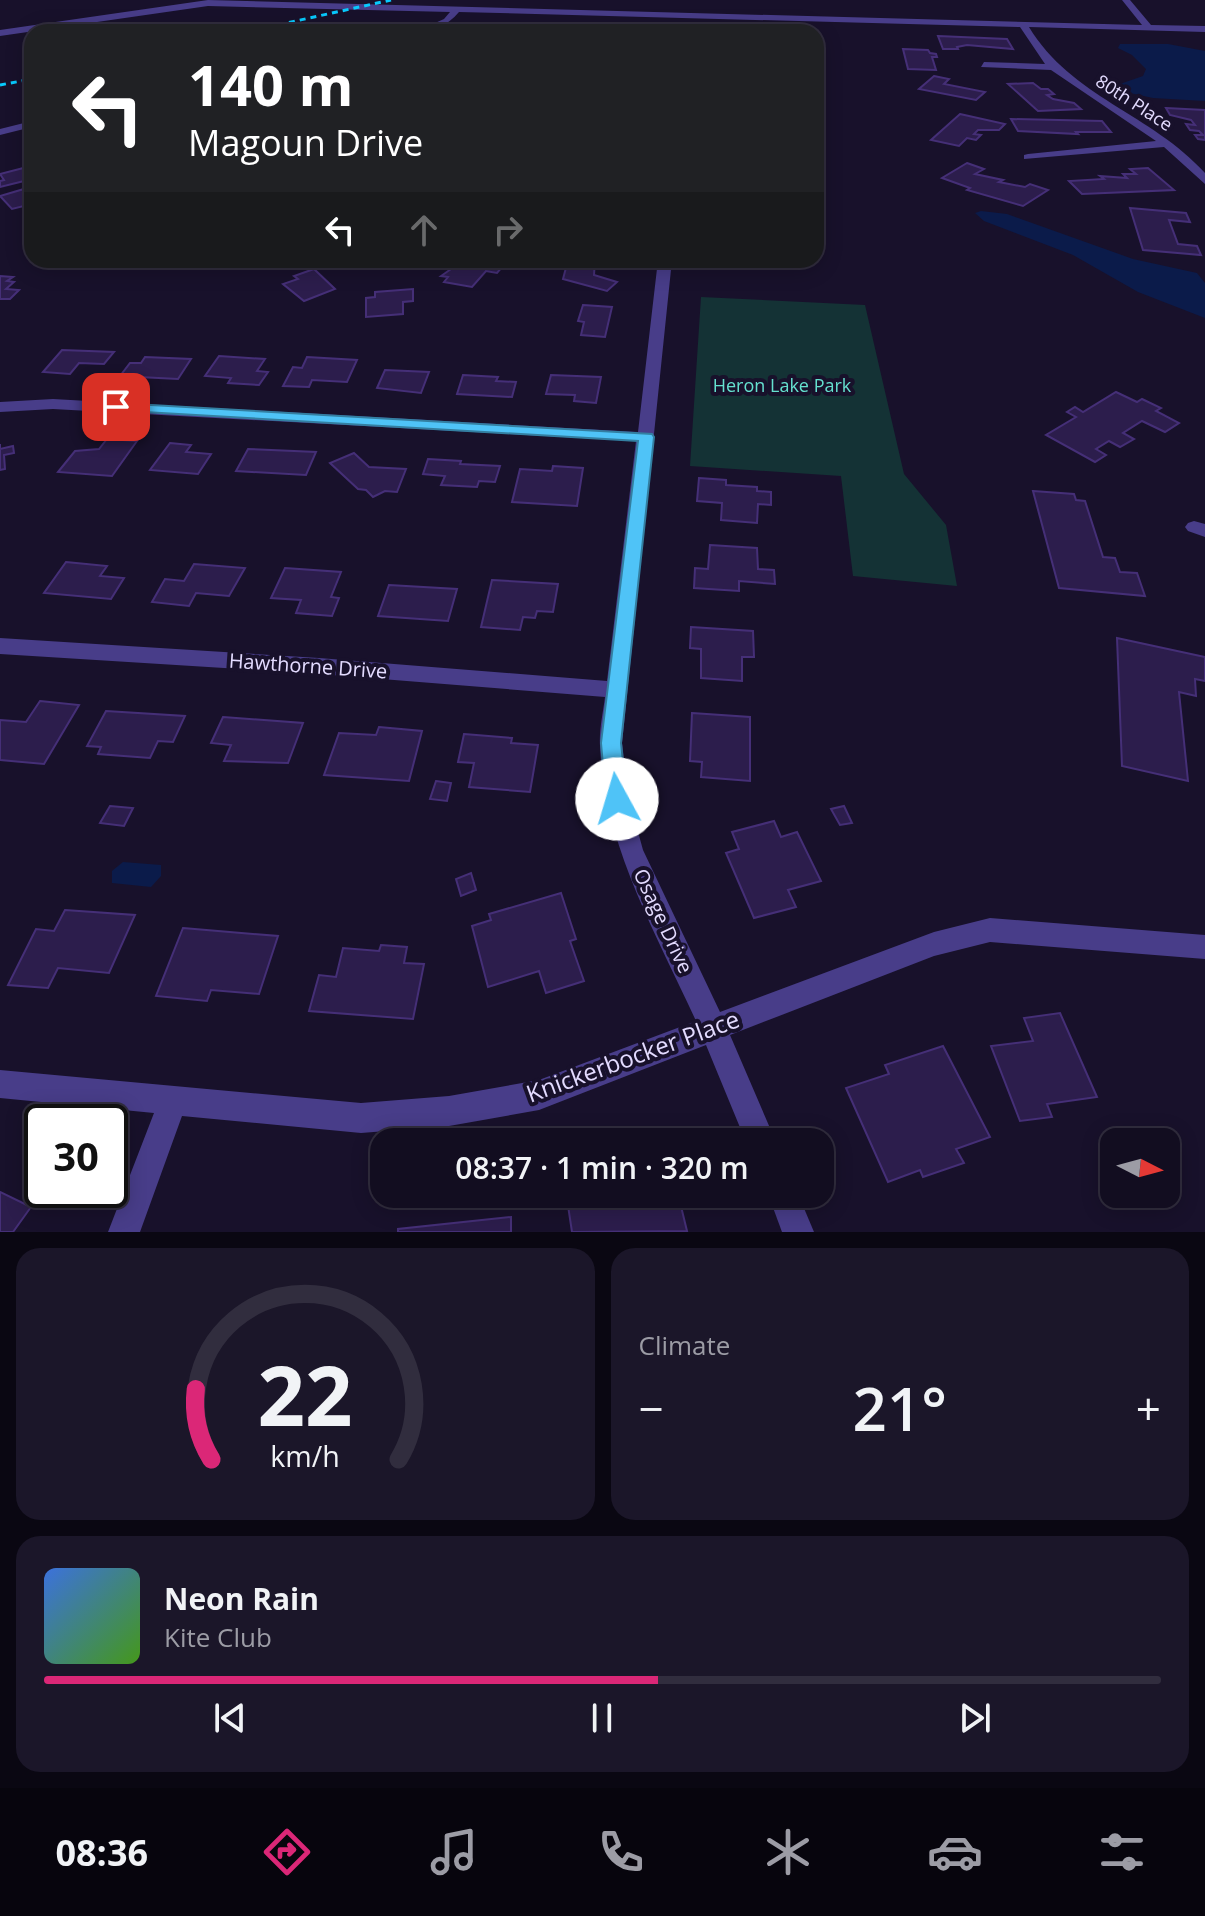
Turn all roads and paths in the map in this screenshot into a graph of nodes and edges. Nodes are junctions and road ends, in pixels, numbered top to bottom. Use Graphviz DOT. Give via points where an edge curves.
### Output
graph roads {
  1 [pos="1126,0"];
  2 [pos="458,8"];
  3 [pos="62,24"];
  4 [pos="439,24"];
  5 [pos="1023,24"];
  6 [pos="1034,24"];
  7 [pos="1149,28"];
  8 [pos="1205,29"];
  9 [pos="24,30"];
  10 [pos="0,33"];
  11 [pos="1045,55"];
  12 [pos="984,65"];
  13 [pos="1053,67"];
  14 [pos="24,126"];
  15 [pos="0,132"];
  16 [pos="1167,143"];
  17 [pos="1028,157"];
  18 [pos="1205,180"];
  19 [pos="664,268"];
  20 [pos="0,407"];
  21 [pos="646,437"];
  22 [pos="0,646"];
  23 [pos="617,690"];
  24 [pos="1205,947"];
  25 [pos="714,1030"];
  26 [pos="0,1084"];
  27 [pos="174,1099"];
  28 [pos="755,1128"];
  29 [pos="789,1208"];
  30 [pos="124,1232"];
  31 [pos="798,1232"];
  1 -- 7 [label="street"];
  2 -- 3 [label="street" via="208,3"];
  2 -- 4 [label="street"];
  2 -- 5 [label="street" via="865,14"];
  5 -- 6 [label="street"];
  5 -- 11 [label="street, 80th Place"];
  6 -- 7 [label="street"];
  6 -- 11 [label="street, 80th Place" via="1048,50"];
  7 -- 8 [label="street"];
  9 -- 10 [label="street"];
  11 -- 13 [label="street, 80th Place"];
  12 -- 13 [label="street"];
  13 -- 16 [label="street, 80th Place"];
  14 -- 15 [label="street"];
  16 -- 17 [label="street"];
  16 -- 18 [label="street, 80th Place"];
  19 -- 21 [label="street, Osage Drive"];
  20 -- 21 [label="street" via="53,404"];
  21 -- 23 [label="street, Osage Drive"];
  22 -- 23 [label="street, Hawthorne Drive"];
  23 -- 25 [label="street, Osage Drive" via="611,743 617,799 631,850"];
  24 -- 25 [label="street, Knickerbocker Place" via="990,930 934,944"];
  25 -- 27 [label="street, Knickerbocker Place" via="539,1095 449,1111 361,1118"];
  25 -- 28 [label="street, Osage Drive"];
  26 -- 27 [label="street, Knickerbocker Place"];
  27 -- 30 [label="street"];
  29 -- 31 [label="street"];
}
